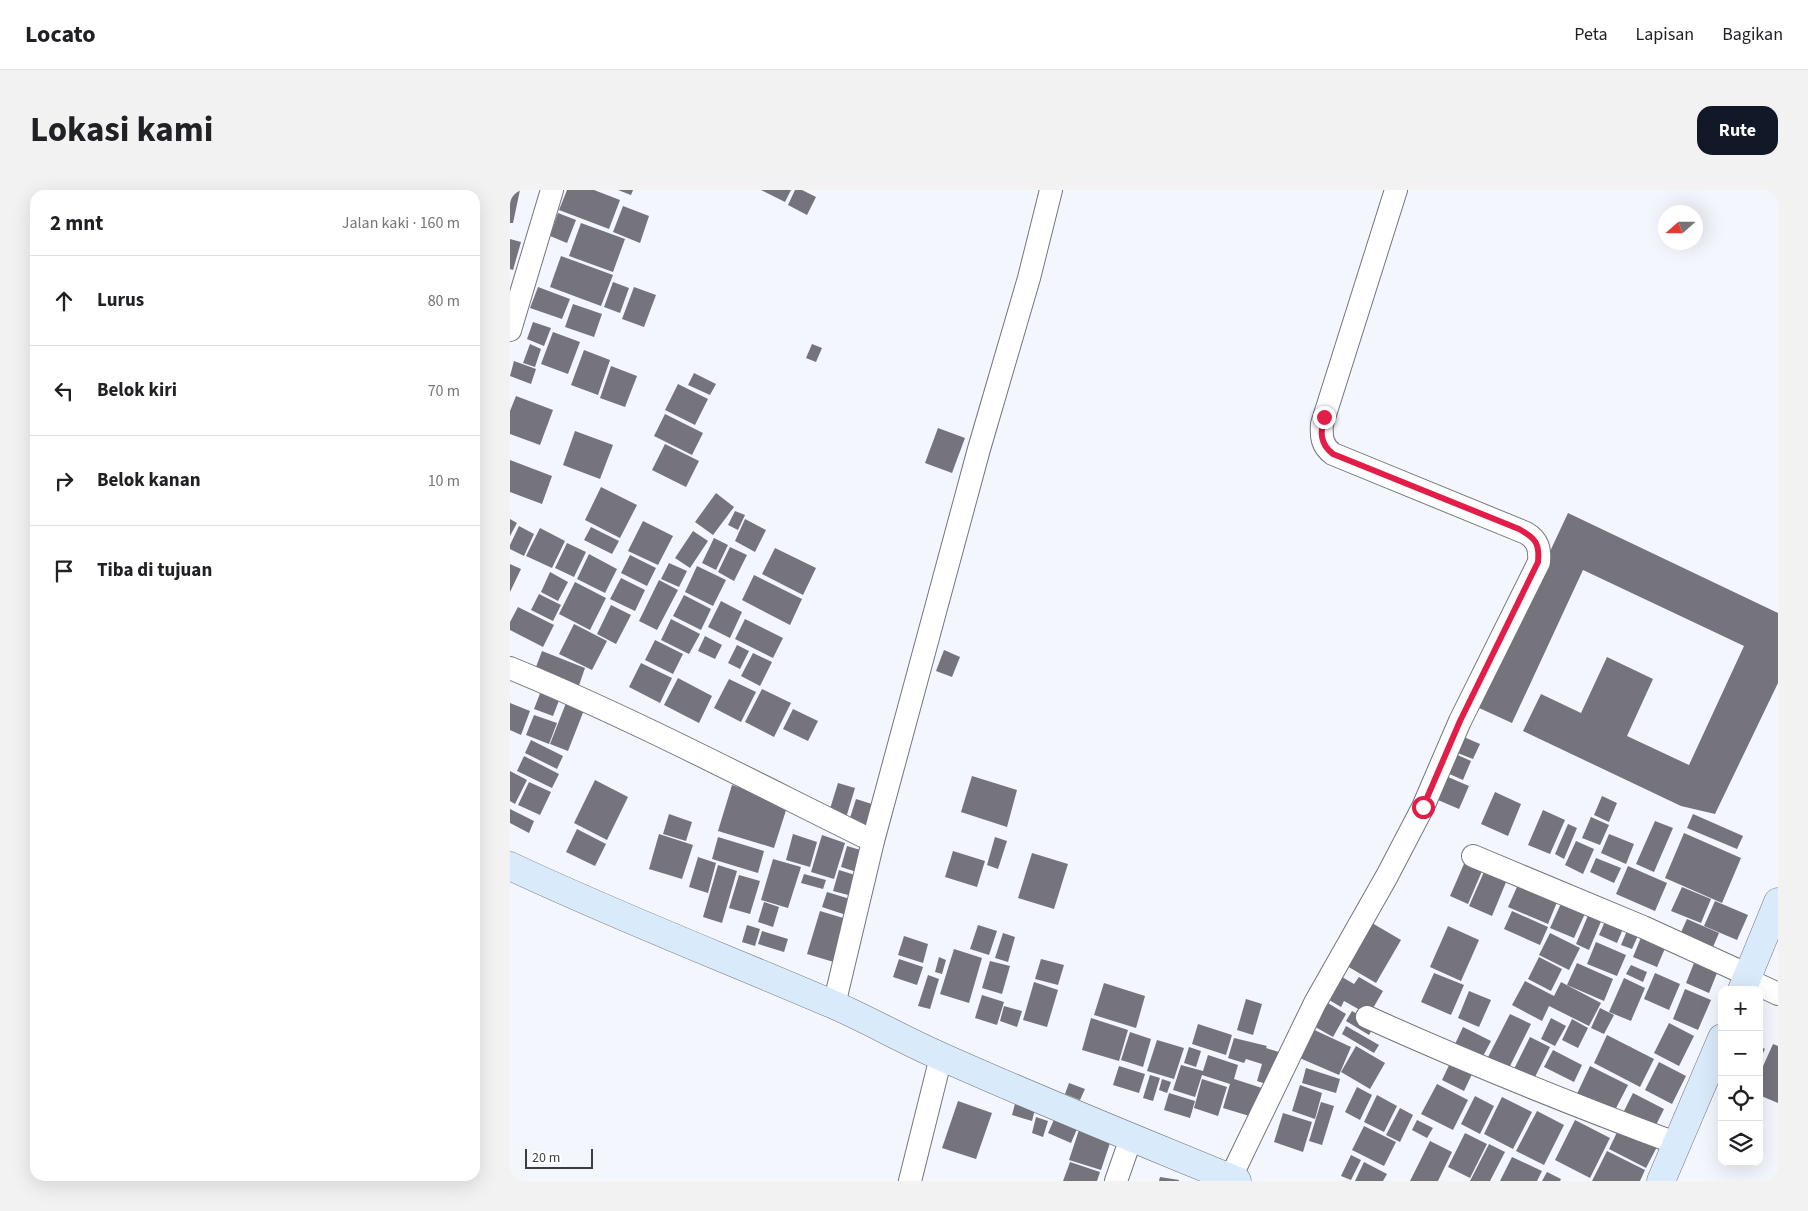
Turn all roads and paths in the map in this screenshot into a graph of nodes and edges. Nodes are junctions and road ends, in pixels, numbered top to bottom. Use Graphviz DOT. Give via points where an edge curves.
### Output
graph roads {
  1 [pos="552,190"];
  2 [pos="1051,190"];
  3 [pos="1396,190"];
  4 [pos="510,330"];
  5 [pos="510,668"];
  6 [pos="873,841"];
  7 [pos="1473,856"];
  8 [pos="510,866"];
  9 [pos="1778,902"];
  10 [pos="1745,981"];
  11 [pos="1778,994"];
  12 [pos="834,1005"];
  13 [pos="1367,1017"];
  14 [pos="1718,1048"];
  15 [pos="941,1057"];
  16 [pos="1131,1138"];
  17 [pos="1678,1144"];
  18 [pos="1232,1180"];
  19 [pos="910,1181"];
  20 [pos="1116,1181"];
  21 [pos="1661,1181"];
  1 -- 4 [label="street"];
  2 -- 6 [label="street"];
  3 -- 18 [label="street" via="1324,417 1323,444 1333,454 1526,533 1538,547 1538,562 1460,721 1423,807 1315,1003"];
  5 -- 6 [label="street" via="670,740"];
  6 -- 12 [label="street"];
  7 -- 10 [label="street" via="1616,915"];
  8 -- 12 [label="street" via="641,925"];
  9 -- 10 [label="street"];
  10 -- 11 [label="street"];
  12 -- 15 [label="street"];
  13 -- 17 [label="street" via="1463,1060"];
  14 -- 17 [label="street"];
  15 -- 16 [label="street"];
  15 -- 19 [label="street"];
  16 -- 18 [label="street"];
  16 -- 20 [label="street"];
  17 -- 21 [label="street"];
}
